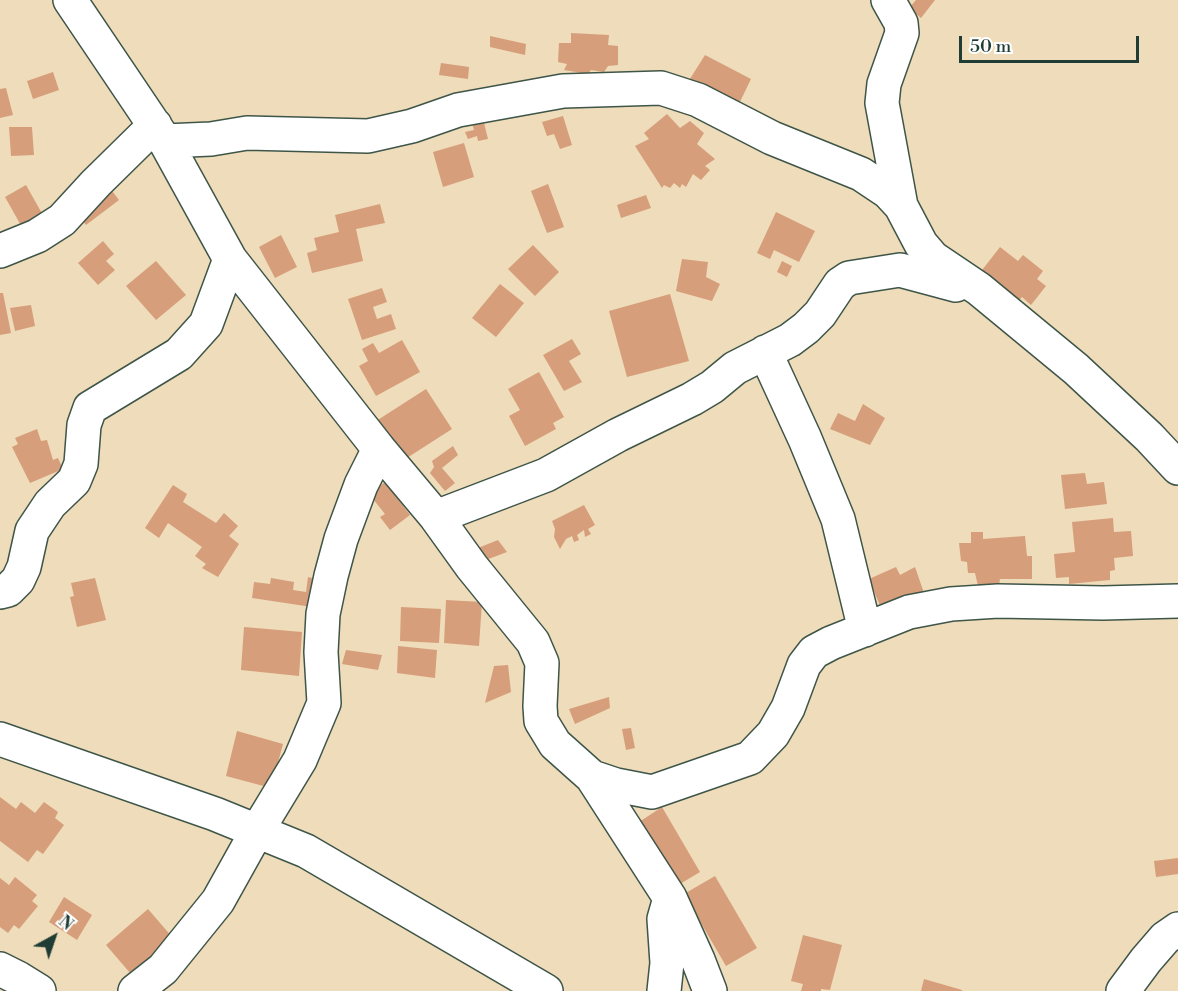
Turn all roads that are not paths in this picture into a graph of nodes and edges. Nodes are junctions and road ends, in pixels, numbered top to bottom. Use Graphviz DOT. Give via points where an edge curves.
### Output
graph roads {
  1 [pos="70,0"];
  2 [pos="888,0"];
  3 [pos="160,133"];
  4 [pos="901,206"];
  5 [pos="0,251"];
  6 [pos="230,259"];
  7 [pos="979,289"];
  8 [pos="765,352"];
  9 [pos="379,449"];
  10 [pos="1178,468"];
  11 [pos="436,517"];
  12 [pos="0,592"];
  13 [pos="1178,601"];
  14 [pos="865,630"];
  15 [pos="0,739"];
  16 [pos="592,777"];
  17 [pos="257,831"];
  18 [pos="670,898"];
  19 [pos="1178,929"];
  20 [pos="0,969"];
  21 [pos="39,991"];
  22 [pos="135,991"];
  23 [pos="546,991"];
  24 [pos="664,991"];
  25 [pos="710,991"];
  26 [pos="1124,991"];
  1 -- 3 [label="street"];
  2 -- 4 [label="street" via="902,33 882,103"];
  3 -- 4 [label="street" via="211,139 247,133 368,136 458,110 564,91 661,88 698,100 771,138 861,174"];
  3 -- 5 [label="street" via="96,183 62,220 38,236"];
  3 -- 6 [label="street"];
  4 -- 7 [label="street" via="933,258"];
  6 -- 9 [label="street"];
  6 -- 12 [label="street" via="206,324 179,354 90,408 84,425 81,464 74,481 50,504 32,531 18,580"];
  7 -- 8 [label="street" via="900,270 849,278 806,328"];
  7 -- 10 [label="street" via="1076,369"];
  8 -- 11 [label="street" via="692,399 546,475"];
  8 -- 14 [label="street" via="838,519"];
  9 -- 11 [label="street"];
  9 -- 17 [label="street" via="341,539 322,614 324,703 300,760"];
  11 -- 16 [label="street" via="532,642 542,663 541,721 555,744"];
  13 -- 14 [label="street" via="951,604 909,612"];
  14 -- 16 [label="street" via="814,652 804,665 788,708 773,734 750,758 652,792"];
  15 -- 17 [label="street"];
  16 -- 18 [label="street"];
  17 -- 22 [label="street" via="218,901 163,969"];
  17 -- 23 [label="street" via="306,851"];
  18 -- 24 [label="street" via="664,919"];
  18 -- 25 [label="street"];
  19 -- 26 [label="street" via="1165,938"];
  20 -- 21 [label="street"];
}
